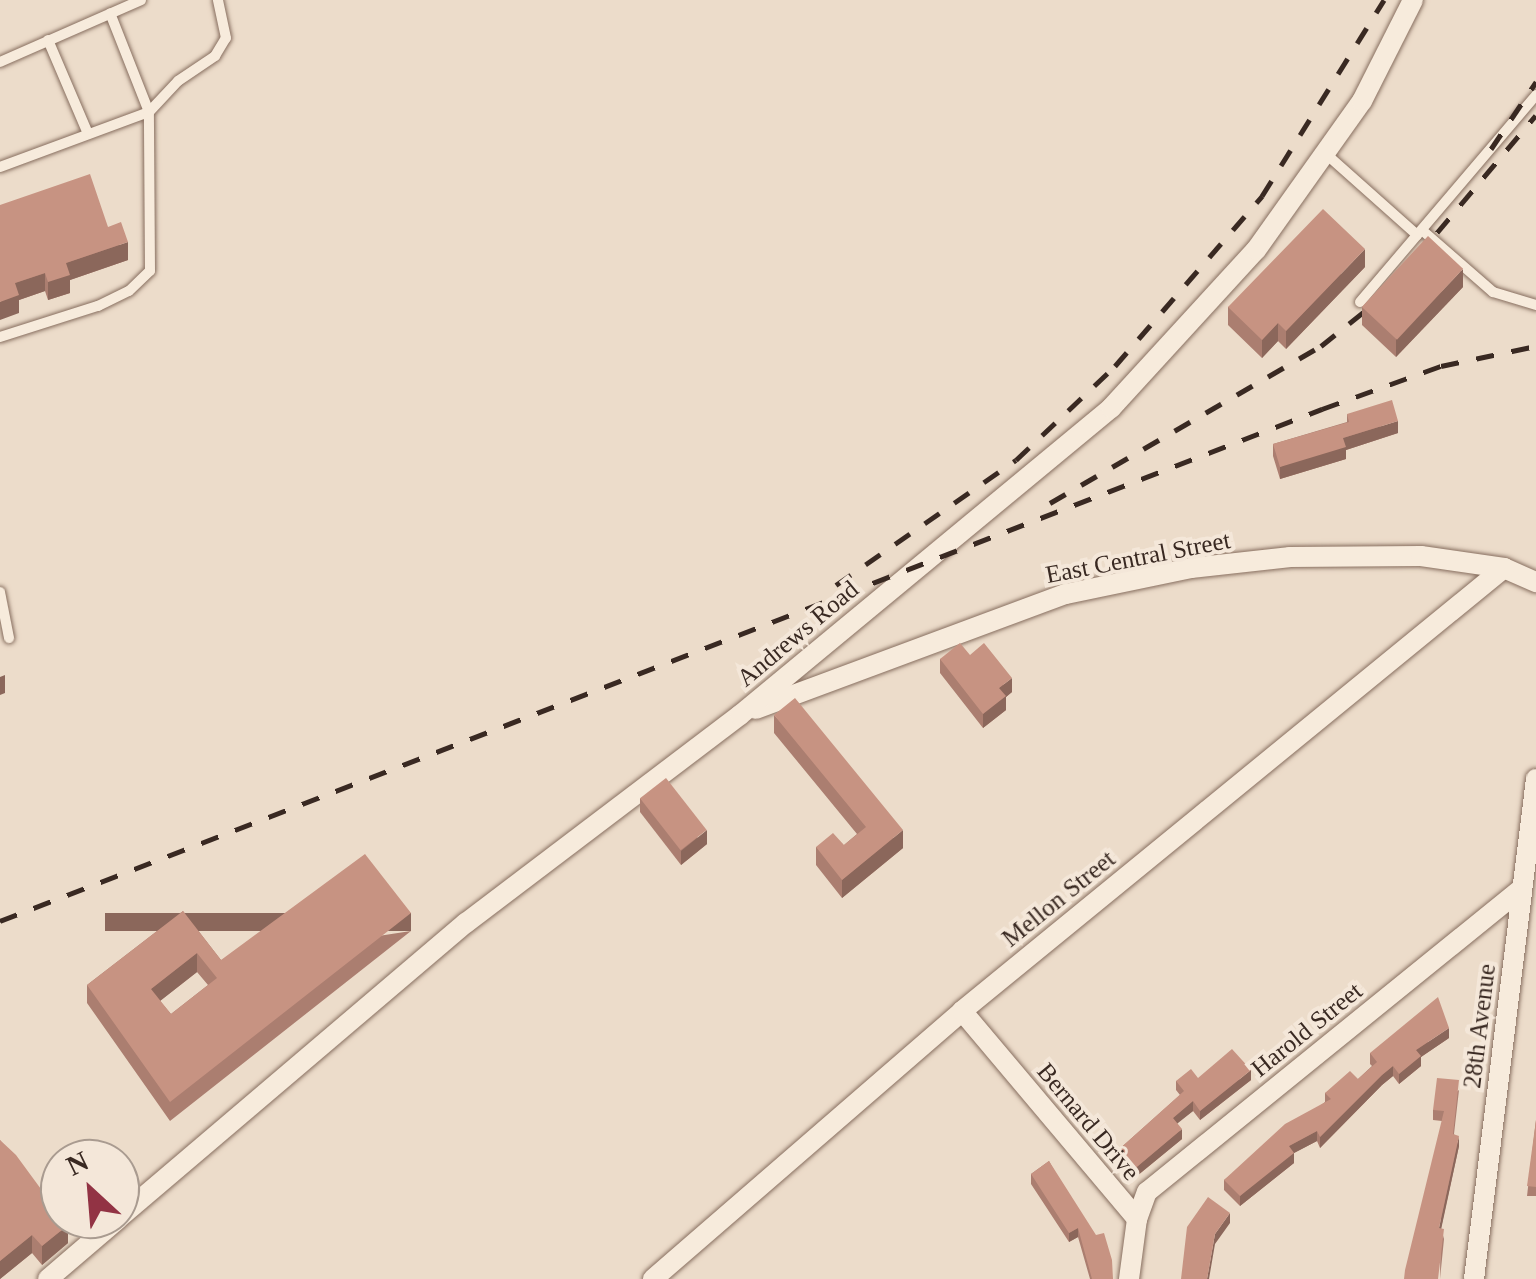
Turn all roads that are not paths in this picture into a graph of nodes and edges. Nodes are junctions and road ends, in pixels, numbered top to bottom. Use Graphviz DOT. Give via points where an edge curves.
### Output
graph roads {
  1 [pos="141,0"];
  2 [pos="218,0"];
  3 [pos="1413,0"];
  4 [pos="110,13"];
  5 [pos="48,40"];
  6 [pos="0,62"];
  7 [pos="1536,96"];
  8 [pos="149,112"];
  9 [pos="88,134"];
  10 [pos="1325,153"];
  11 [pos="0,167"];
  12 [pos="1420,233"];
  13 [pos="1360,302"];
  14 [pos="1536,305"];
  15 [pos="0,337"];
  16 [pos="1504,568"];
  17 [pos="1536,582"];
  18 [pos="0,592"];
  19 [pos="8,638"];
  20 [pos="740,715"];
  21 [pos="1536,779"];
  22 [pos="1521,889"];
  23 [pos="962,1011"];
  24 [pos="140,1200"];
  25 [pos="1137,1219"];
  26 [pos="95,1239"];
  27 [pos="48,1279"];
  28 [pos="653,1279"];
  29 [pos="1130,1279"];
  30 [pos="1474,1279"];
  1 -- 4 [label="lane"];
  2 -- 8 [label="lane" via="226,38"];
  3 -- 10 [label="street, Andrews Road" via="1362,101"];
  4 -- 5 [label="lane"];
  4 -- 8 [label="lane"];
  5 -- 6 [label="lane"];
  5 -- 9 [label="lane"];
  7 -- 12 [label="lane"];
  8 -- 9 [label="lane"];
  8 -- 15 [label="lane" via="150,270 113,298"];
  9 -- 11 [label="lane"];
  10 -- 12 [label="lane"];
  10 -- 20 [label="street, Andrews Road" via="1256,250 1111,408"];
  12 -- 13 [label="lane"];
  12 -- 14 [label="lane" via="1493,292"];
  16 -- 17 [label="street"];
  16 -- 20 [label="street, East Central Street" via="1402,556 1190,568 1048,600"];
  16 -- 23 [label="street, Mellon Street"];
  18 -- 19 [label="lane"];
  20 -- 24 [label="street, Andrews Road" via="466,923"];
  21 -- 22 [label="street, 28th Avenue"];
  22 -- 25 [label="street, Harold Street" via="1147,1192"];
  22 -- 30 [label="street, 28th Avenue"];
  23 -- 25 [label="street, Bernard Drive"];
  23 -- 28 [label="street, Mellon Street"];
  25 -- 29 [label="street, Bernard Drive"];
  26 -- 27 [label="street, Andrews Road"];
}
